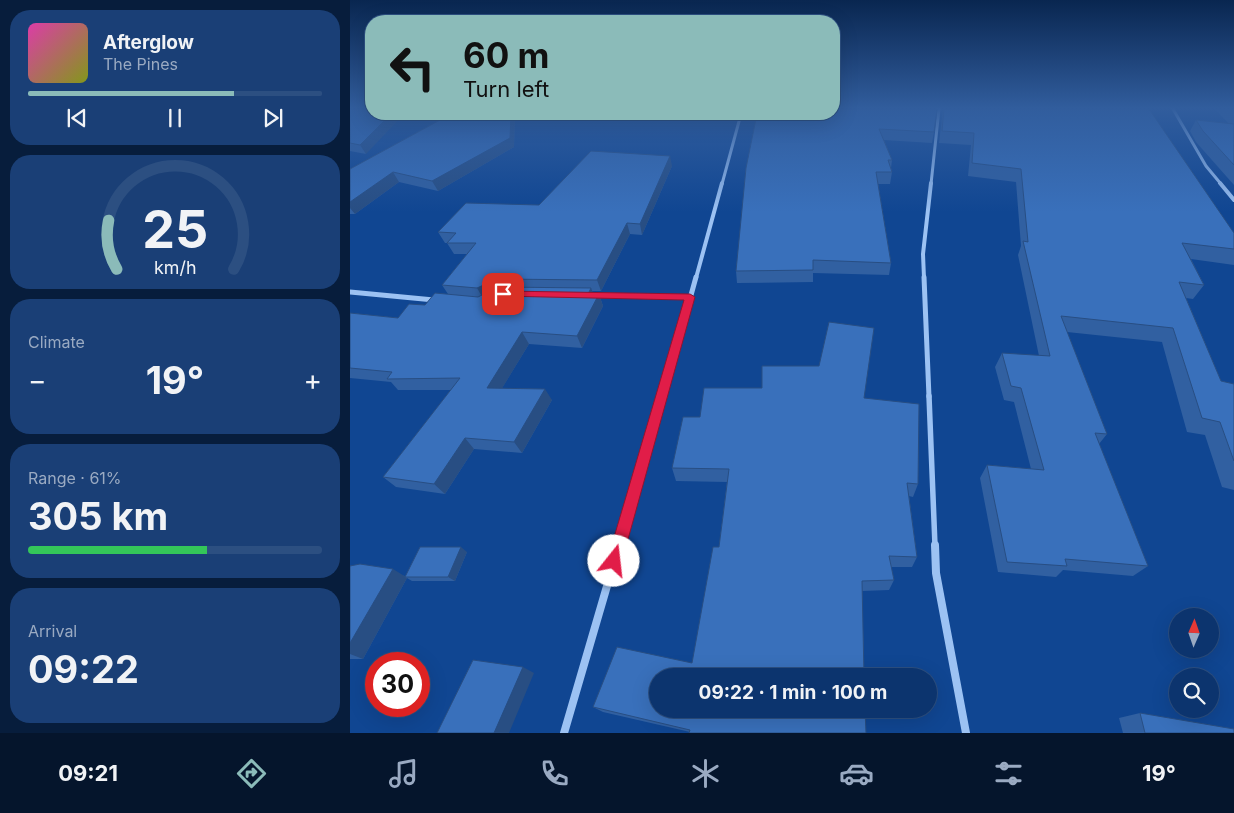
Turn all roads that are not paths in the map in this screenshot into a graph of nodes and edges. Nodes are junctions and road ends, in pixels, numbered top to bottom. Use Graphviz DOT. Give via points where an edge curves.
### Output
graph roads {
  1 [pos="733,143"];
  2 [pos="935,143"];
  3 [pos="1193,143"];
  4 [pos="1234,200"];
  5 [pos="350,292"];
  6 [pos="582,295"];
  7 [pos="690,297"];
  8 [pos="437,300"];
  9 [pos="564,733"];
  10 [pos="966,733"];
  1 -- 7 [label="street"];
  2 -- 10 [label="street" via="923,254 936,573"];
  3 -- 4 [label="street" via="1206,166"];
  5 -- 8 [label="street"];
  6 -- 7 [label="street"];
  7 -- 9 [label="street"];
}
